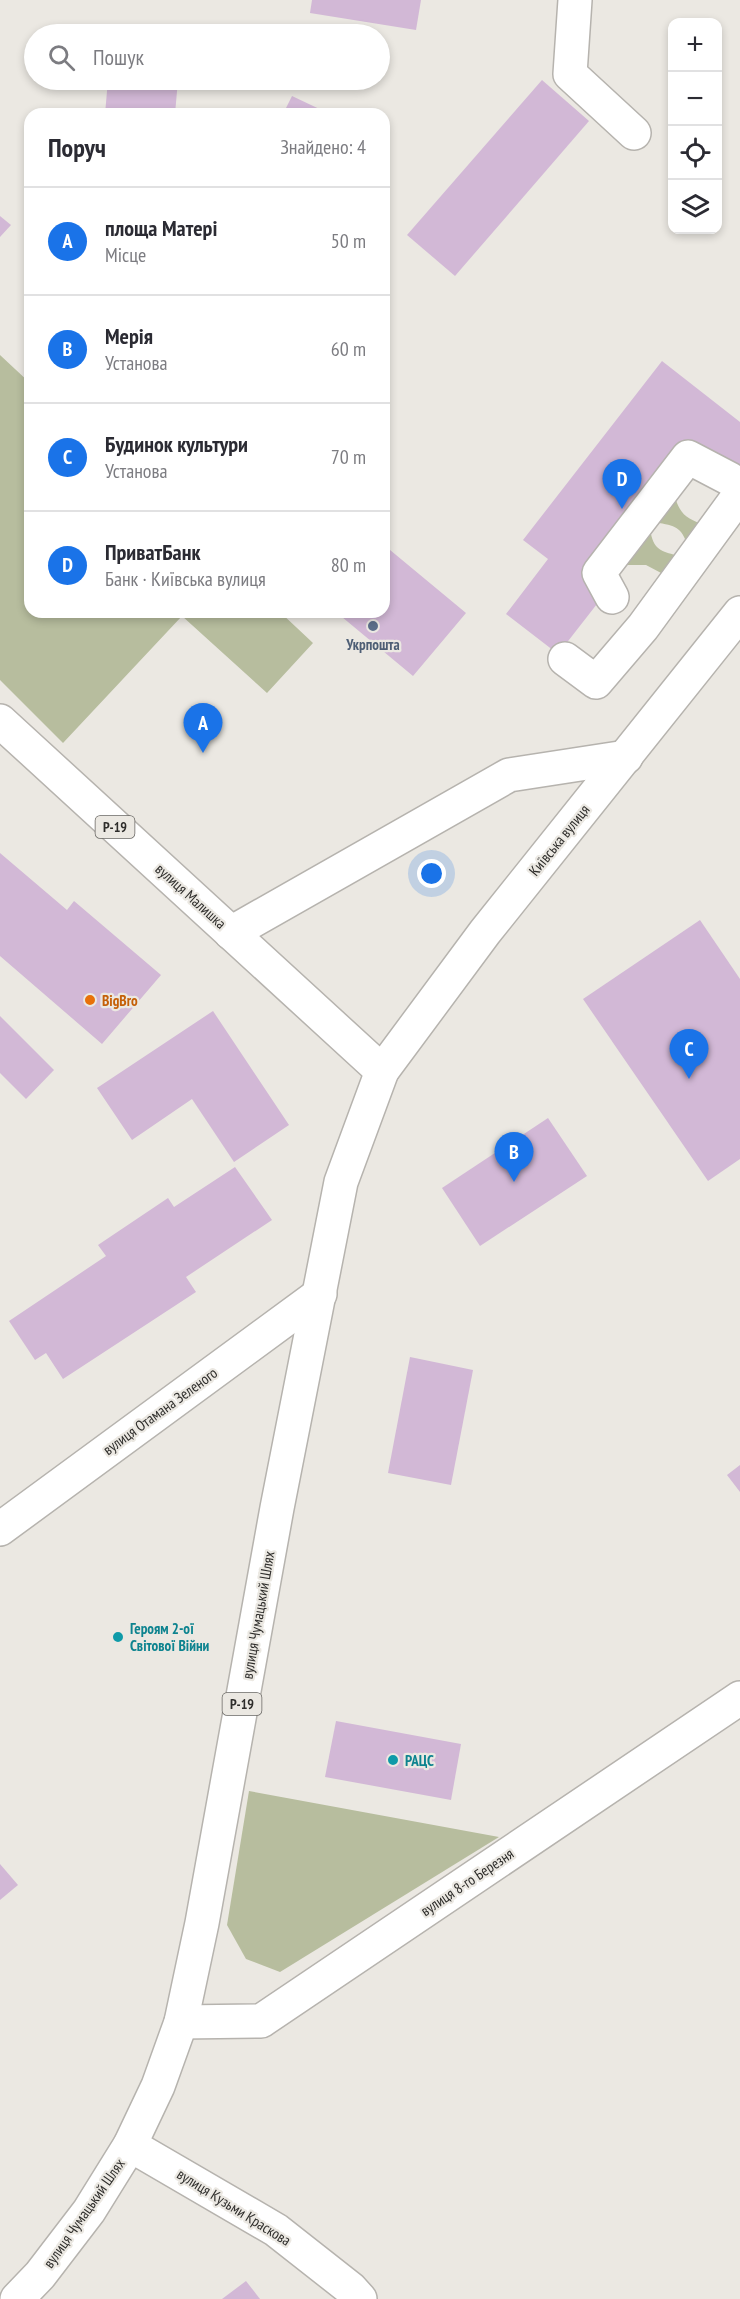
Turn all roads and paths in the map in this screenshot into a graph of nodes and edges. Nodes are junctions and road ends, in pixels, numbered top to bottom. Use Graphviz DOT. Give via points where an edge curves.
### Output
graph roads {
  1 [pos="575,0"];
  2 [pos="634,133"];
  3 [pos="740,488"];
  4 [pos="740,494"];
  5 [pos="612,597"];
  6 [pos="740,613"];
  7 [pos="565,659"];
  8 [pos="0,721"];
  9 [pos="626,757"];
  10 [pos="231,933"];
  11 [pos="382,1071"];
  12 [pos="320,1294"];
  13 [pos="0,1529"];
  14 [pos="740,1698"];
  15 [pos="181,2022"];
  16 [pos="130,2145"];
  17 [pos="17,2299"];
  18 [pos="360,2299"];
  1 -- 2 [label="main road" via="570,74"];
  3 -- 5 [label="main road" via="688,458 598,573"];
  4 -- 7 [label="main road" via="643,627 596,682"];
  6 -- 9 [label="main road, Київська вулиця"];
  8 -- 10 [label="main road, вулиця Малишка / Р-19"];
  9 -- 10 [label="main road" via="509,775"];
  9 -- 11 [label="main road, Київська вулиця" via="485,932"];
  10 -- 11 [label="main road, вулиця Малишка / Р-19"];
  11 -- 12 [label="main road, вулиця Чумацький Шлях / Р-19" via="341,1182"];
  12 -- 13 [label="main road, вулиця Отамана Зеленого"];
  12 -- 15 [label="main road, вулиця Чумацький Шлях / Р-19"];
  14 -- 15 [label="main road, вулиця 8-го Березня" via="261,2020"];
  15 -- 16 [label="main road, вулиця Чумацький Шлях / Р-19" via="158,2086"];
  16 -- 17 [label="main road, вулиця Чумацький Шлях / Р-19" via="89,2211"];
  16 -- 18 [label="main road, вулиця Кузьми Краскова" via="276,2230"];
}
